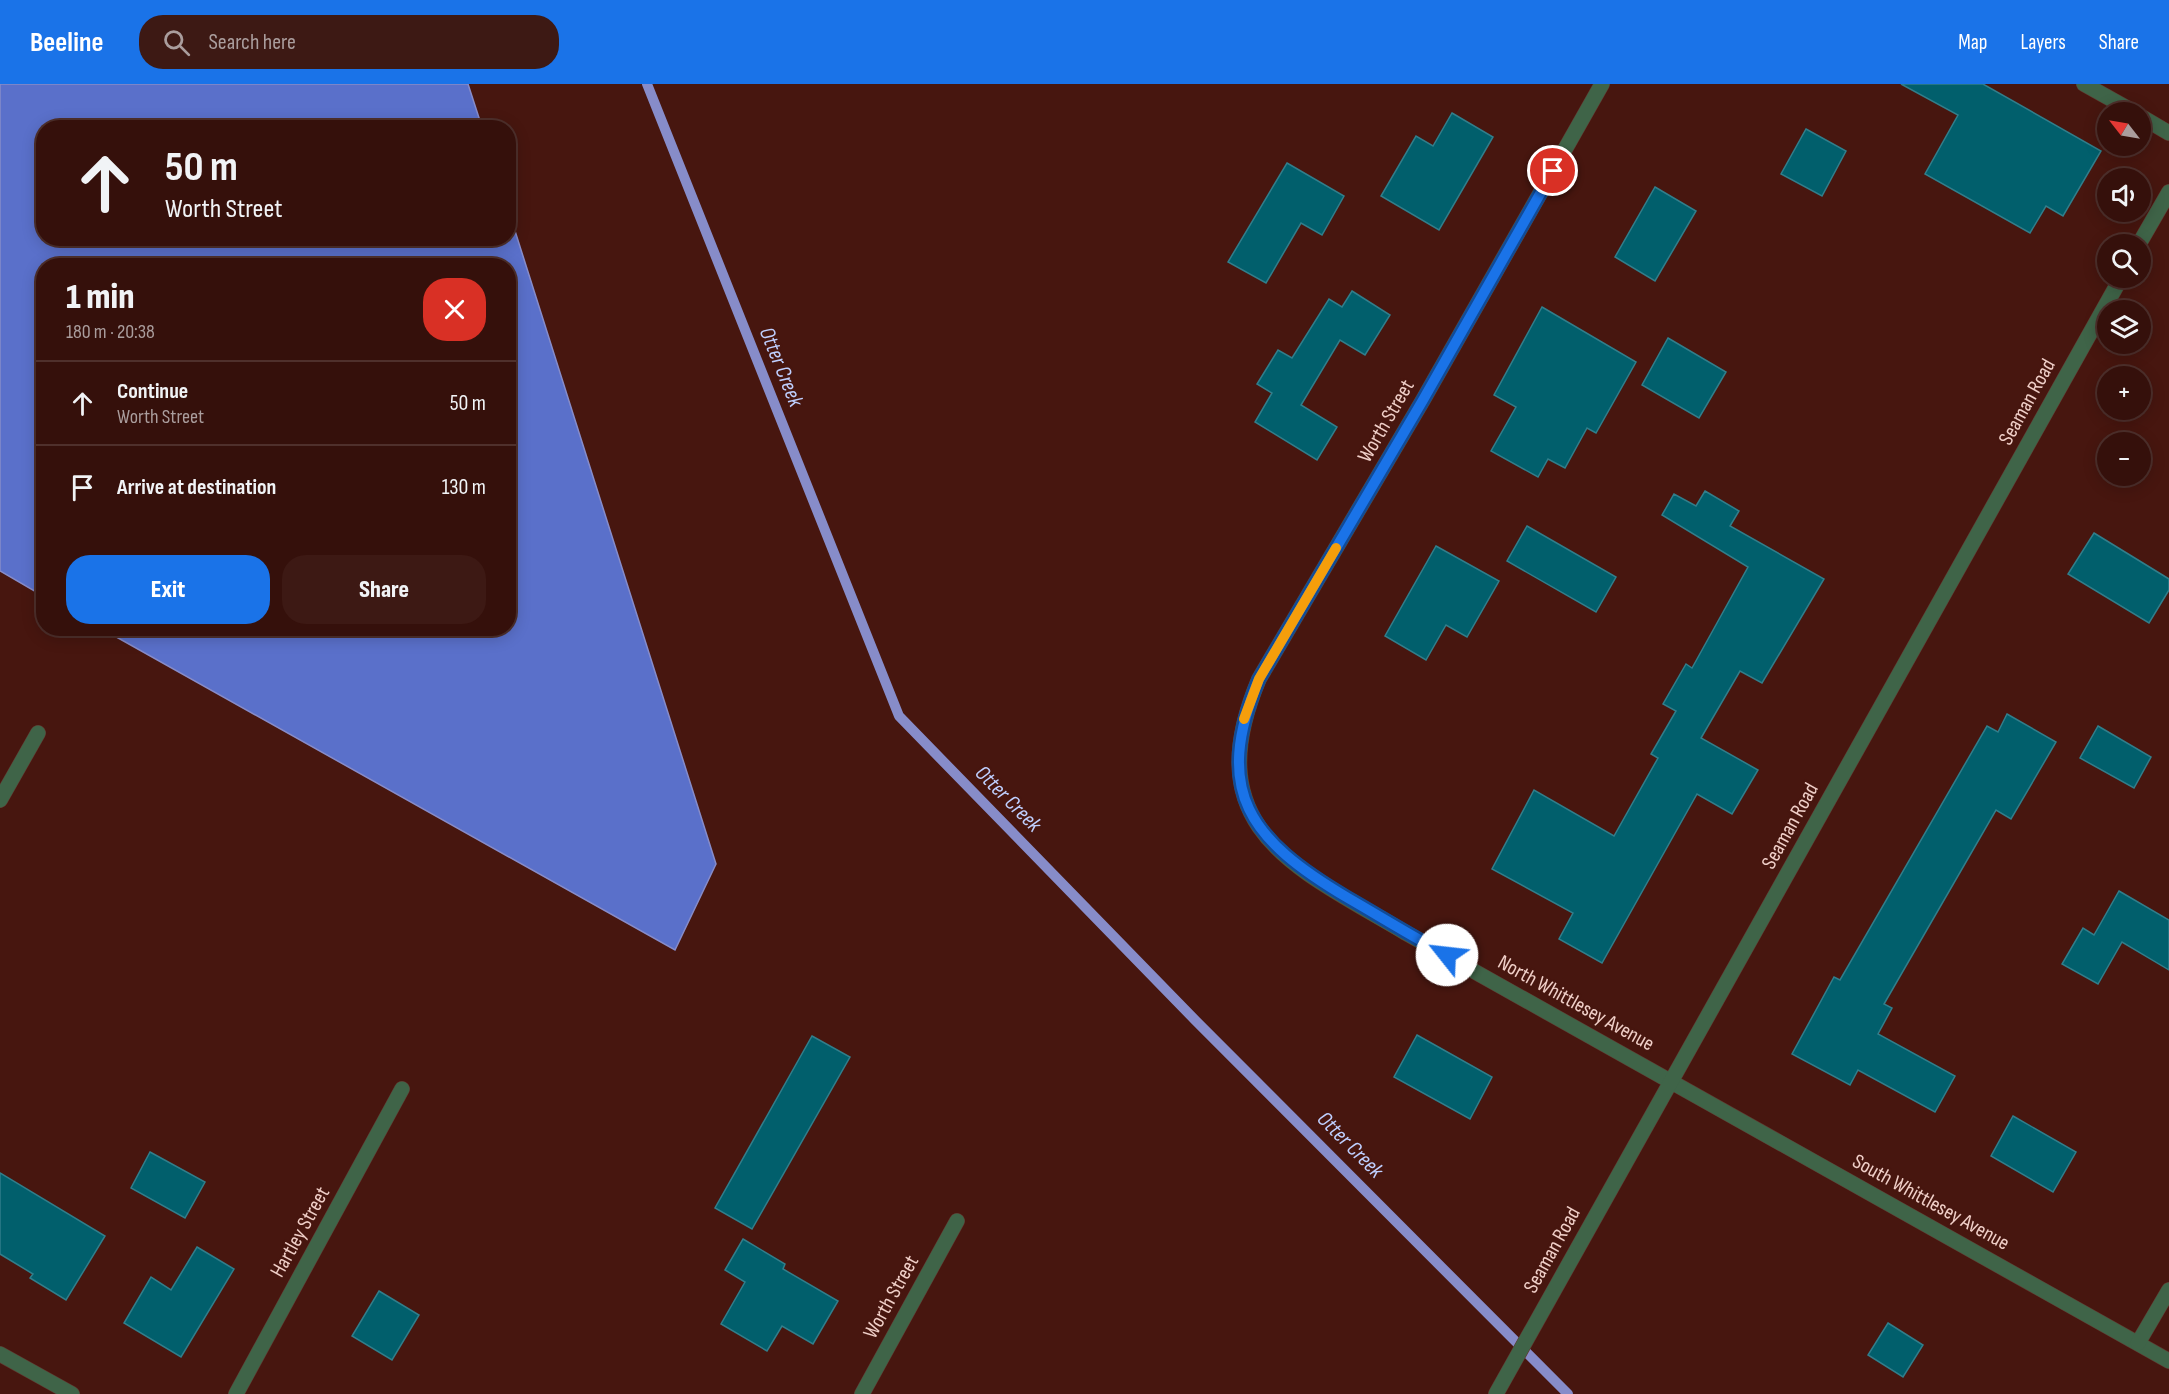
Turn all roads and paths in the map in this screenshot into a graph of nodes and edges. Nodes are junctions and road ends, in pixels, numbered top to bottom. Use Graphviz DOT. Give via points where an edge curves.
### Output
graph roads {
  1 [pos="1602,84"];
  2 [pos="2084,84"];
  3 [pos="2116,102"];
  4 [pos="2151,122"];
  5 [pos="2169,133"];
  6 [pos="2169,192"];
  7 [pos="2145,234"];
  8 [pos="2115,288"];
  9 [pos="38,734"];
  10 [pos="1241,788"];
  11 [pos="0,800"];
  12 [pos="1672,1080"];
  13 [pos="402,1089"];
  14 [pos="957,1221"];
  15 [pos="2169,1290"];
  16 [pos="2138,1343"];
  17 [pos="0,1354"];
  18 [pos="2169,1361"];
  19 [pos="72,1394"];
  20 [pos="236,1394"];
  21 [pos="862,1394"];
  22 [pos="1496,1394"];
  1 -- 10 [label="street, Worth Street" via="1259,679 1241,728"];
  2 -- 3 [label="street"];
  4 -- 5 [label="street"];
  6 -- 7 [label="street"];
  8 -- 12 [label="street, Seaman Road"];
  9 -- 11 [label="street"];
  10 -- 12 [label="street, North Whittlesey Avenue" via="1256,824 1271,844 1317,879 1406,933"];
  12 -- 16 [label="street, South Whittlesey Avenue"];
  12 -- 22 [label="street, Seaman Road"];
  13 -- 20 [label="street, Hartley Street"];
  14 -- 21 [label="street, Worth Street"];
  15 -- 16 [label="street"];
  16 -- 18 [label="street, South Whittlesey Avenue"];
  17 -- 19 [label="street"];
}
